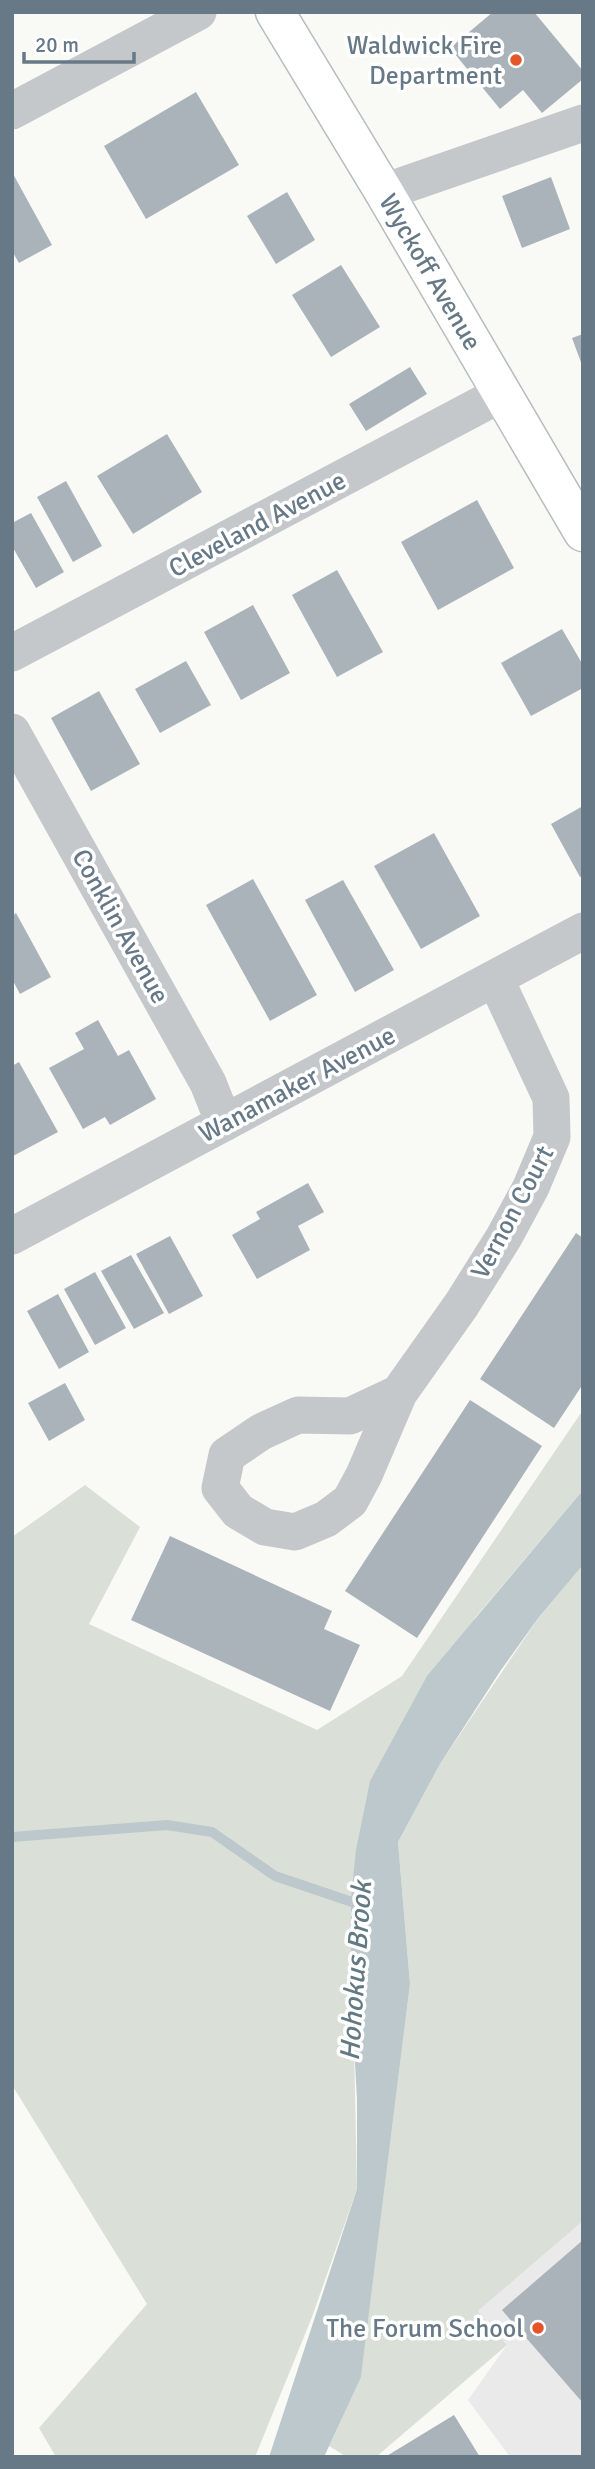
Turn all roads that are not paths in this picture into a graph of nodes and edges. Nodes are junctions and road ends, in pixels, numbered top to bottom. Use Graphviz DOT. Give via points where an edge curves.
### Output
graph roads {
  1 [pos="198,12"];
  2 [pos="281,14"];
  3 [pos="12,111"];
  4 [pos="583,123"];
  5 [pos="384,192"];
  6 [pos="501,394"];
  7 [pos="583,532"];
  8 [pos="12,653"];
  9 [pos="12,732"];
  10 [pos="583,931"];
  11 [pos="495,978"];
  12 [pos="225,1123"];
  13 [pos="12,1236"];
  14 [pos="400,1393"];
  1 -- 3 [label="street"];
  2 -- 5 [label="main road, Wyckoff Avenue"];
  4 -- 5 [label="street"];
  5 -- 6 [label="main road, Wyckoff Avenue"];
  6 -- 7 [label="main road, Wyckoff Avenue"];
  6 -- 8 [label="street, Cleveland Avenue"];
  9 -- 12 [label="street, Conklin Avenue" via="208,1083"];
  10 -- 11 [label="street, Wanamaker Avenue"];
  11 -- 12 [label="street, Wanamaker Avenue"];
  11 -- 14 [label="street, Vernon Court" via="551,1098 552,1137 504,1237"];
  12 -- 13 [label="street, Wanamaker Avenue"];
  14 -- 14 [label="street, Vernon Court" via="350,1416 298,1415 261,1432 227,1455 220,1488 237,1511 265,1528 295,1532 326,1519 350,1501"];
}
